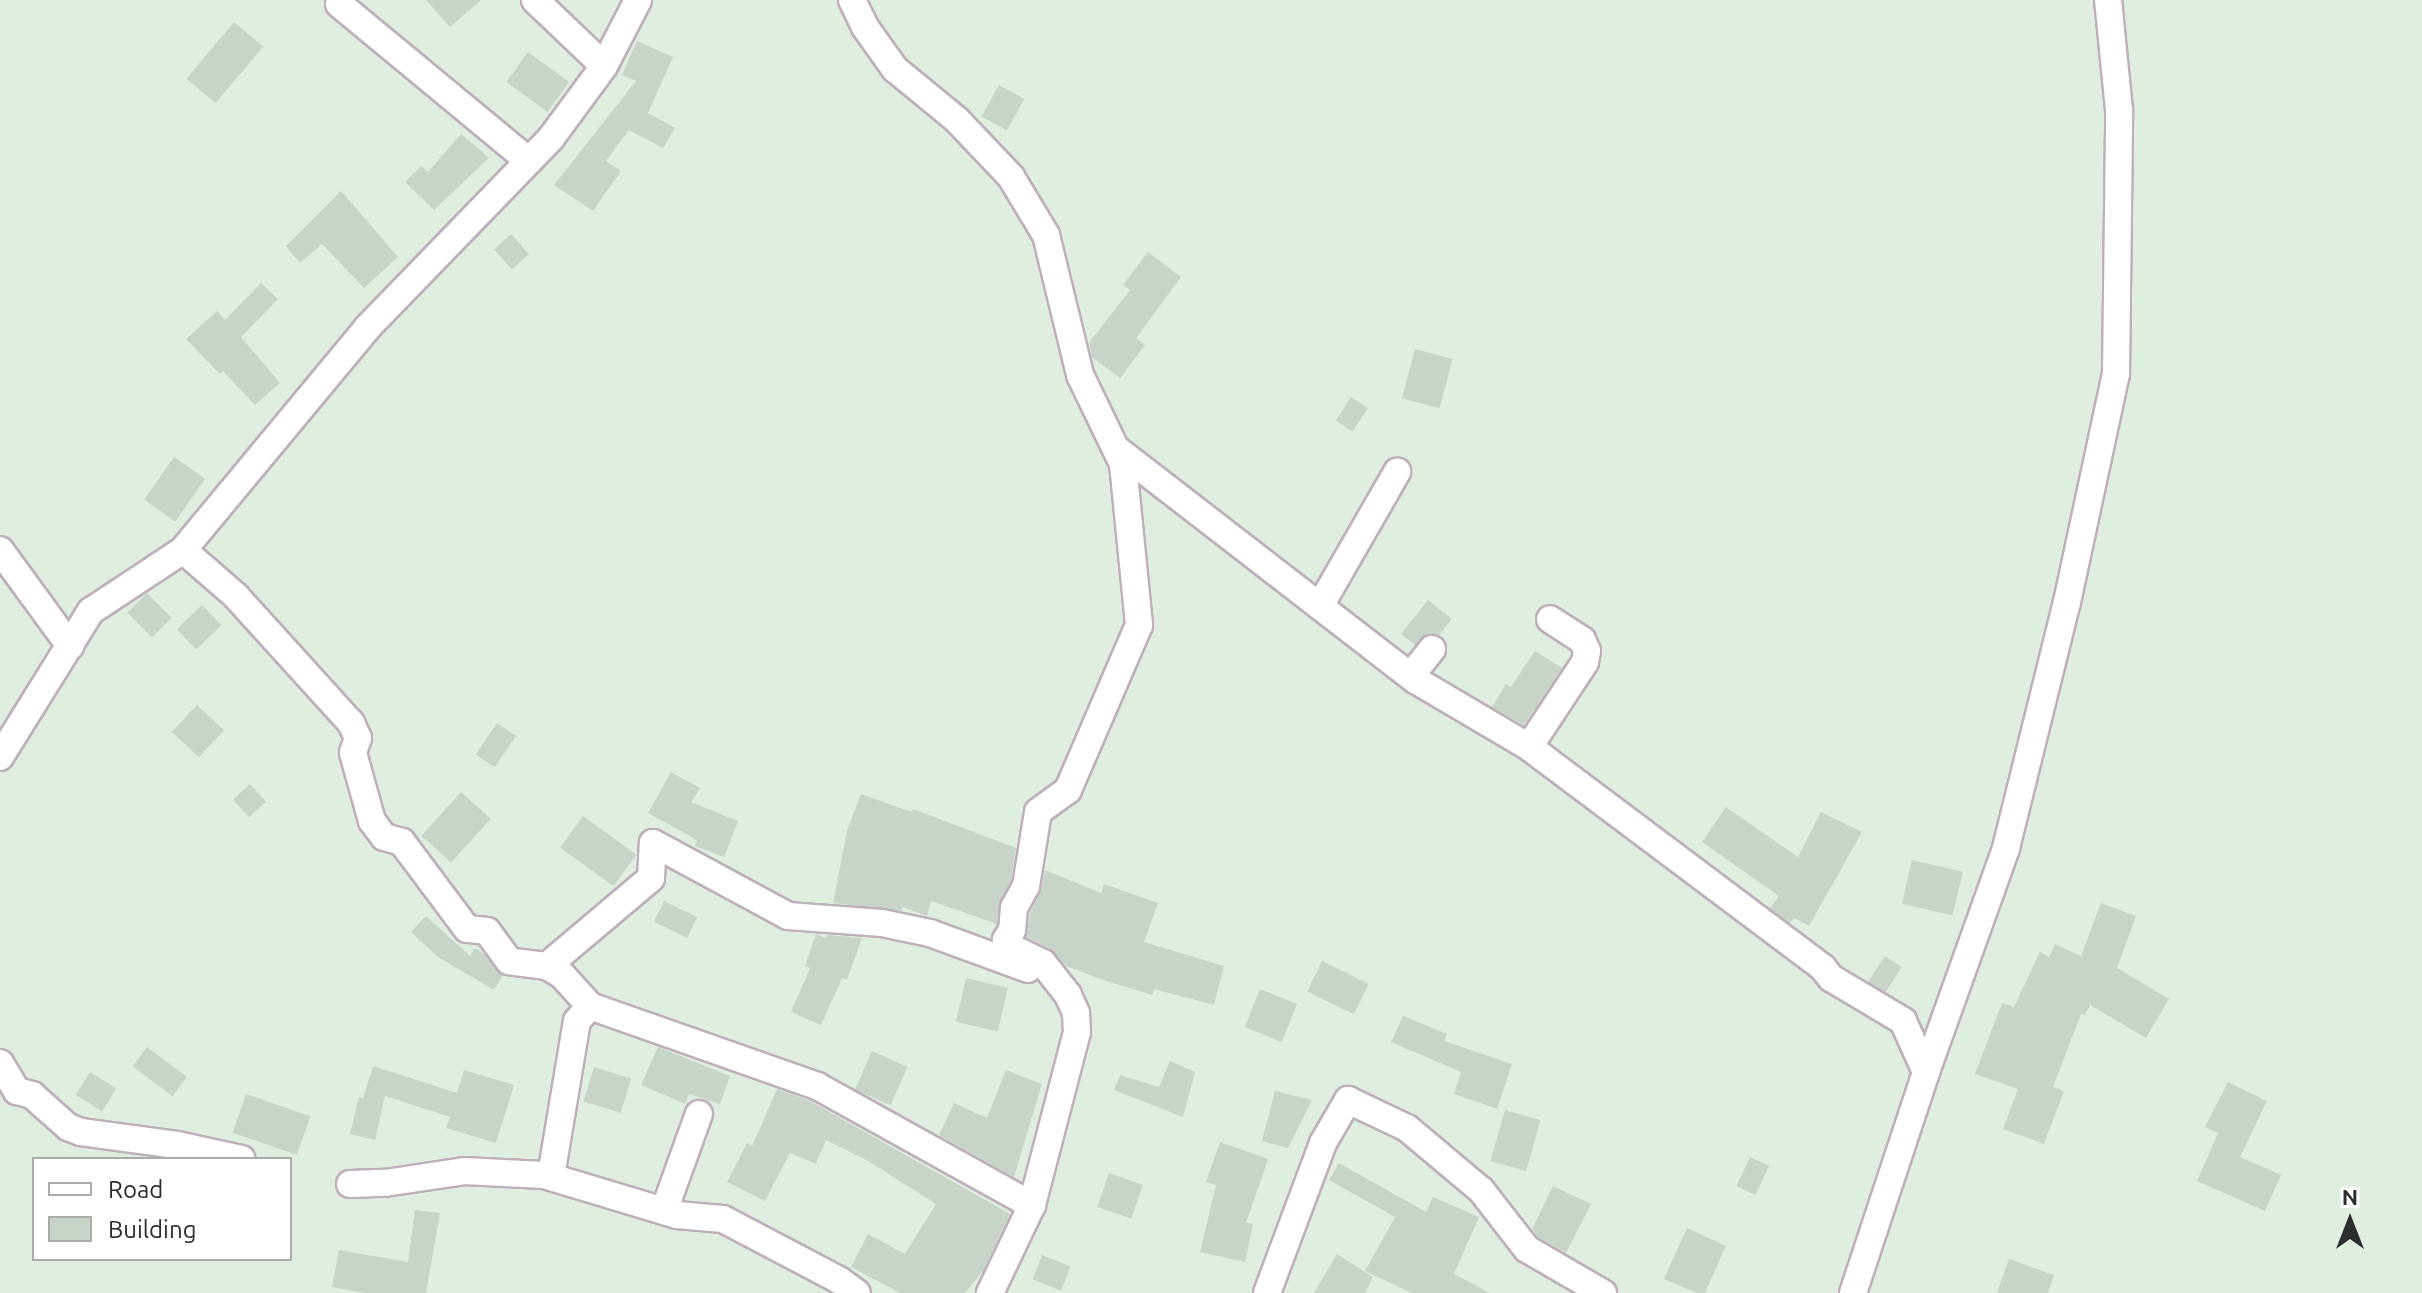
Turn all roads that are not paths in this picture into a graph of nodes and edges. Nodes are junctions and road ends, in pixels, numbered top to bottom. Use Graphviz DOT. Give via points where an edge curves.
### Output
graph roads {
  1 [pos="535,0"];
  2 [pos="638,0"];
  3 [pos="852,0"];
  4 [pos="2108,0"];
  5 [pos="339,4"];
  6 [pos="604,66"];
  7 [pos="529,161"];
  8 [pos="1119,451"];
  9 [pos="1397,472"];
  10 [pos="0,550"];
  11 [pos="183,550"];
  12 [pos="1320,606"];
  13 [pos="1550,619"];
  14 [pos="70,646"];
  15 [pos="1432,649"];
  16 [pos="1417,681"];
  17 [pos="1529,747"];
  18 [pos="0,757"];
  19 [pos="547,966"];
  20 [pos="1056,979"];
  21 [pos="590,1006"];
  22 [pos="0,1063"];
  23 [pos="1926,1072"];
  24 [pos="699,1114"];
  25 [pos="233,1157"];
  26 [pos="551,1176"];
  27 [pos="350,1184"];
  28 [pos="1032,1205"];
  29 [pos="664,1211"];
  30 [pos="857,1293"];
  31 [pos="990,1293"];
  32 [pos="1267,1293"];
  33 [pos="1603,1293"];
  34 [pos="1853,1293"];
  1 -- 6 [label="street"];
  2 -- 6 [label="street"];
  3 -- 8 [label="street" via="895,69 957,120 1011,177 1046,235 1080,375"];
  4 -- 23 [label="street" via="2119,110 2116,374 2006,848"];
  5 -- 7 [label="street"];
  6 -- 7 [label="street"];
  7 -- 11 [label="street" via="367,328"];
  8 -- 12 [label="street"];
  8 -- 20 [label="street" via="1139,625 1068,790 1038,812 1026,886 1006,940 1043,963"];
  9 -- 12 [label="street"];
  10 -- 14 [label="street"];
  11 -- 14 [label="street" via="91,611"];
  11 -- 19 [label="street" via="236,596 351,723 358,738 353,753 372,821 384,837 402,842 467,929 487,931 509,961"];
  12 -- 16 [label="street"];
  13 -- 17 [label="street" via="1582,640 1587,651"];
  14 -- 18 [label="street"];
  15 -- 16 [label="street" via="1415,671"];
  16 -- 17 [label="street"];
  17 -- 23 [label="street" via="1831,978 1903,1021"];
  19 -- 20 [label="street" via="651,878 653,843 788,916 882,923 930,933"];
  19 -- 21 [label="street"];
  20 -- 28 [label="street" via="1076,1013 1077,1032"];
  21 -- 26 [label="street" via="577,1021"];
  21 -- 28 [label="street" via="817,1086"];
  22 -- 25 [label="street" via="17,1091 32,1095 68,1127"];
  23 -- 34 [label="street"];
  24 -- 29 [label="street"];
  26 -- 27 [label="street" via="464,1171"];
  26 -- 29 [label="street"];
  28 -- 31 [label="street"];
  29 -- 30 [label="street" via="723,1219"];
  32 -- 33 [label="street" via="1323,1143 1348,1100 1407,1128 1481,1190 1527,1249"];
}
